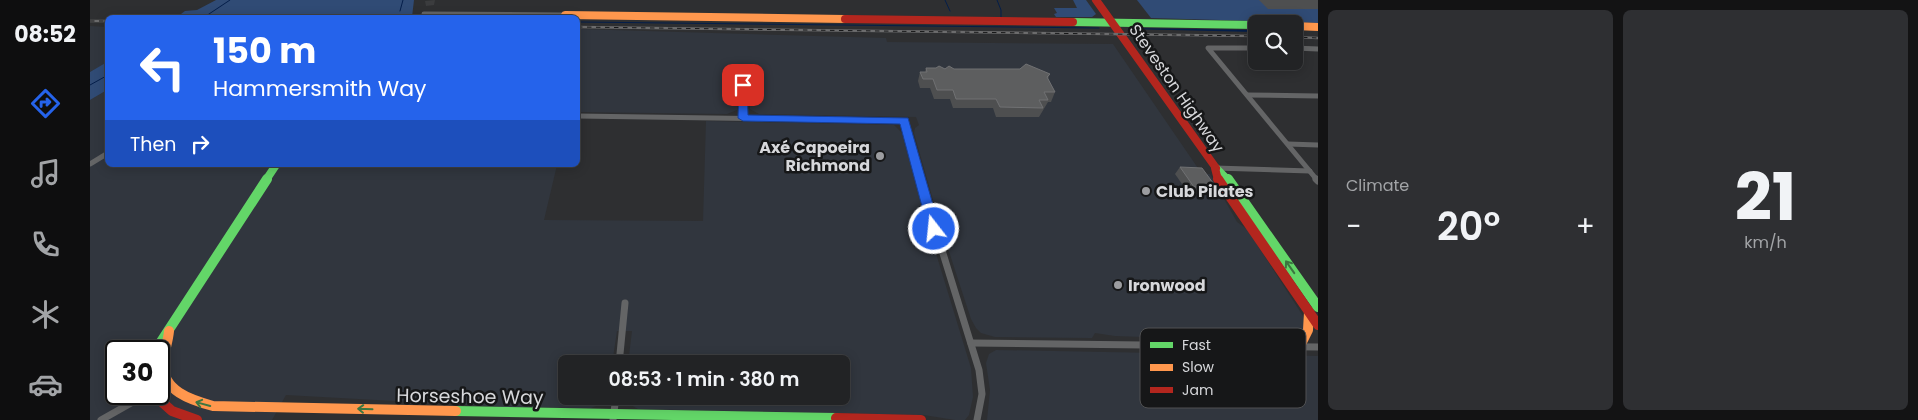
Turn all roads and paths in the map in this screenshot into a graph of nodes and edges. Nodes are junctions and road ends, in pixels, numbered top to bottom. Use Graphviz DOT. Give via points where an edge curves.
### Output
graph roads {
  1 [pos="1096,0"];
  2 [pos="424,14"];
  3 [pos="494,15"];
  4 [pos="580,16"];
  5 [pos="1112,22"];
  6 [pos="1248,25"];
  7 [pos="1303,26"];
  8 [pos="1318,27"];
  9 [pos="1248,48"];
  10 [pos="1303,48"];
  11 [pos="1318,49"];
  12 [pos="743,85"];
  13 [pos="1247,95"];
  14 [pos="1318,96"];
  15 [pos="580,116"];
  16 [pos="743,118"];
  17 [pos="1288,144"];
  18 [pos="1318,145"];
  19 [pos="105,155"];
  20 [pos="90,164"];
  21 [pos="275,167"];
  22 [pos="1216,168"];
  23 [pos="1310,171"];
  24 [pos="1318,180"];
  25 [pos="625,303"];
  26 [pos="1318,307"];
  27 [pos="1309,312"];
  28 [pos="1318,325"];
  29 [pos="169,331"];
  30 [pos="1306,334"];
  31 [pos="162,340"];
  32 [pos="168,340"];
  33 [pos="971,343"];
  34 [pos="1140,345"];
  35 [pos="620,355"];
  36 [pos="170,384"];
  37 [pos="128,405"];
  38 [pos="164,405"];
  39 [pos="613,417"];
  40 [pos="820,419"];
  41 [pos="101,420"];
  42 [pos="197,420"];
  43 [pos="922,420"];
  44 [pos="977,420"];
  1 -- 5 [label="street, Steveston Highway"];
  2 -- 3 [label="street"];
  4 -- 5 [label="street"];
  5 -- 6 [label="street"];
  5 -- 22 [label="street, Steveston Highway"];
  7 -- 8 [label="street"];
  9 -- 13 [label="street" via="1209,48"];
  10 -- 11 [label="street"];
  12 -- 16 [label="street"];
  13 -- 14 [label="street"];
  13 -- 17 [label="street"];
  15 -- 16 [label="street"];
  16 -- 33 [label="street" via="904,121"];
  17 -- 18 [label="street"];
  17 -- 23 [label="street"];
  19 -- 20 [label="street"];
  21 -- 29 [label="street"];
  22 -- 23 [label="street"];
  26 -- 22 [label="street, Steveston Highway, one-way" via="1228,180"];
  22 -- 27 [label="street, Steveston Highway" via="1218,180"];
  23 -- 24 [label="street"];
  25 -- 35 [label="street"];
  27 -- 28 [label="street, Steveston Highway"];
  27 -- 30 [label="street"];
  29 -- 31 [label="street"];
  29 -- 32 [label="street"];
  33 -- 34 [label="street"];
  33 -- 44 [label="street" via="981,380"];
  39 -- 36 [label="street, Horseshoe Way, one-way" via="213,406 185,398"];
  37 -- 41 [label="street"];
  38 -- 42 [label="street" via="176,414"];
  39 -- 40 [label="street, Horseshoe Way"];
  40 -- 43 [label="street, Horseshoe Way"];
}
